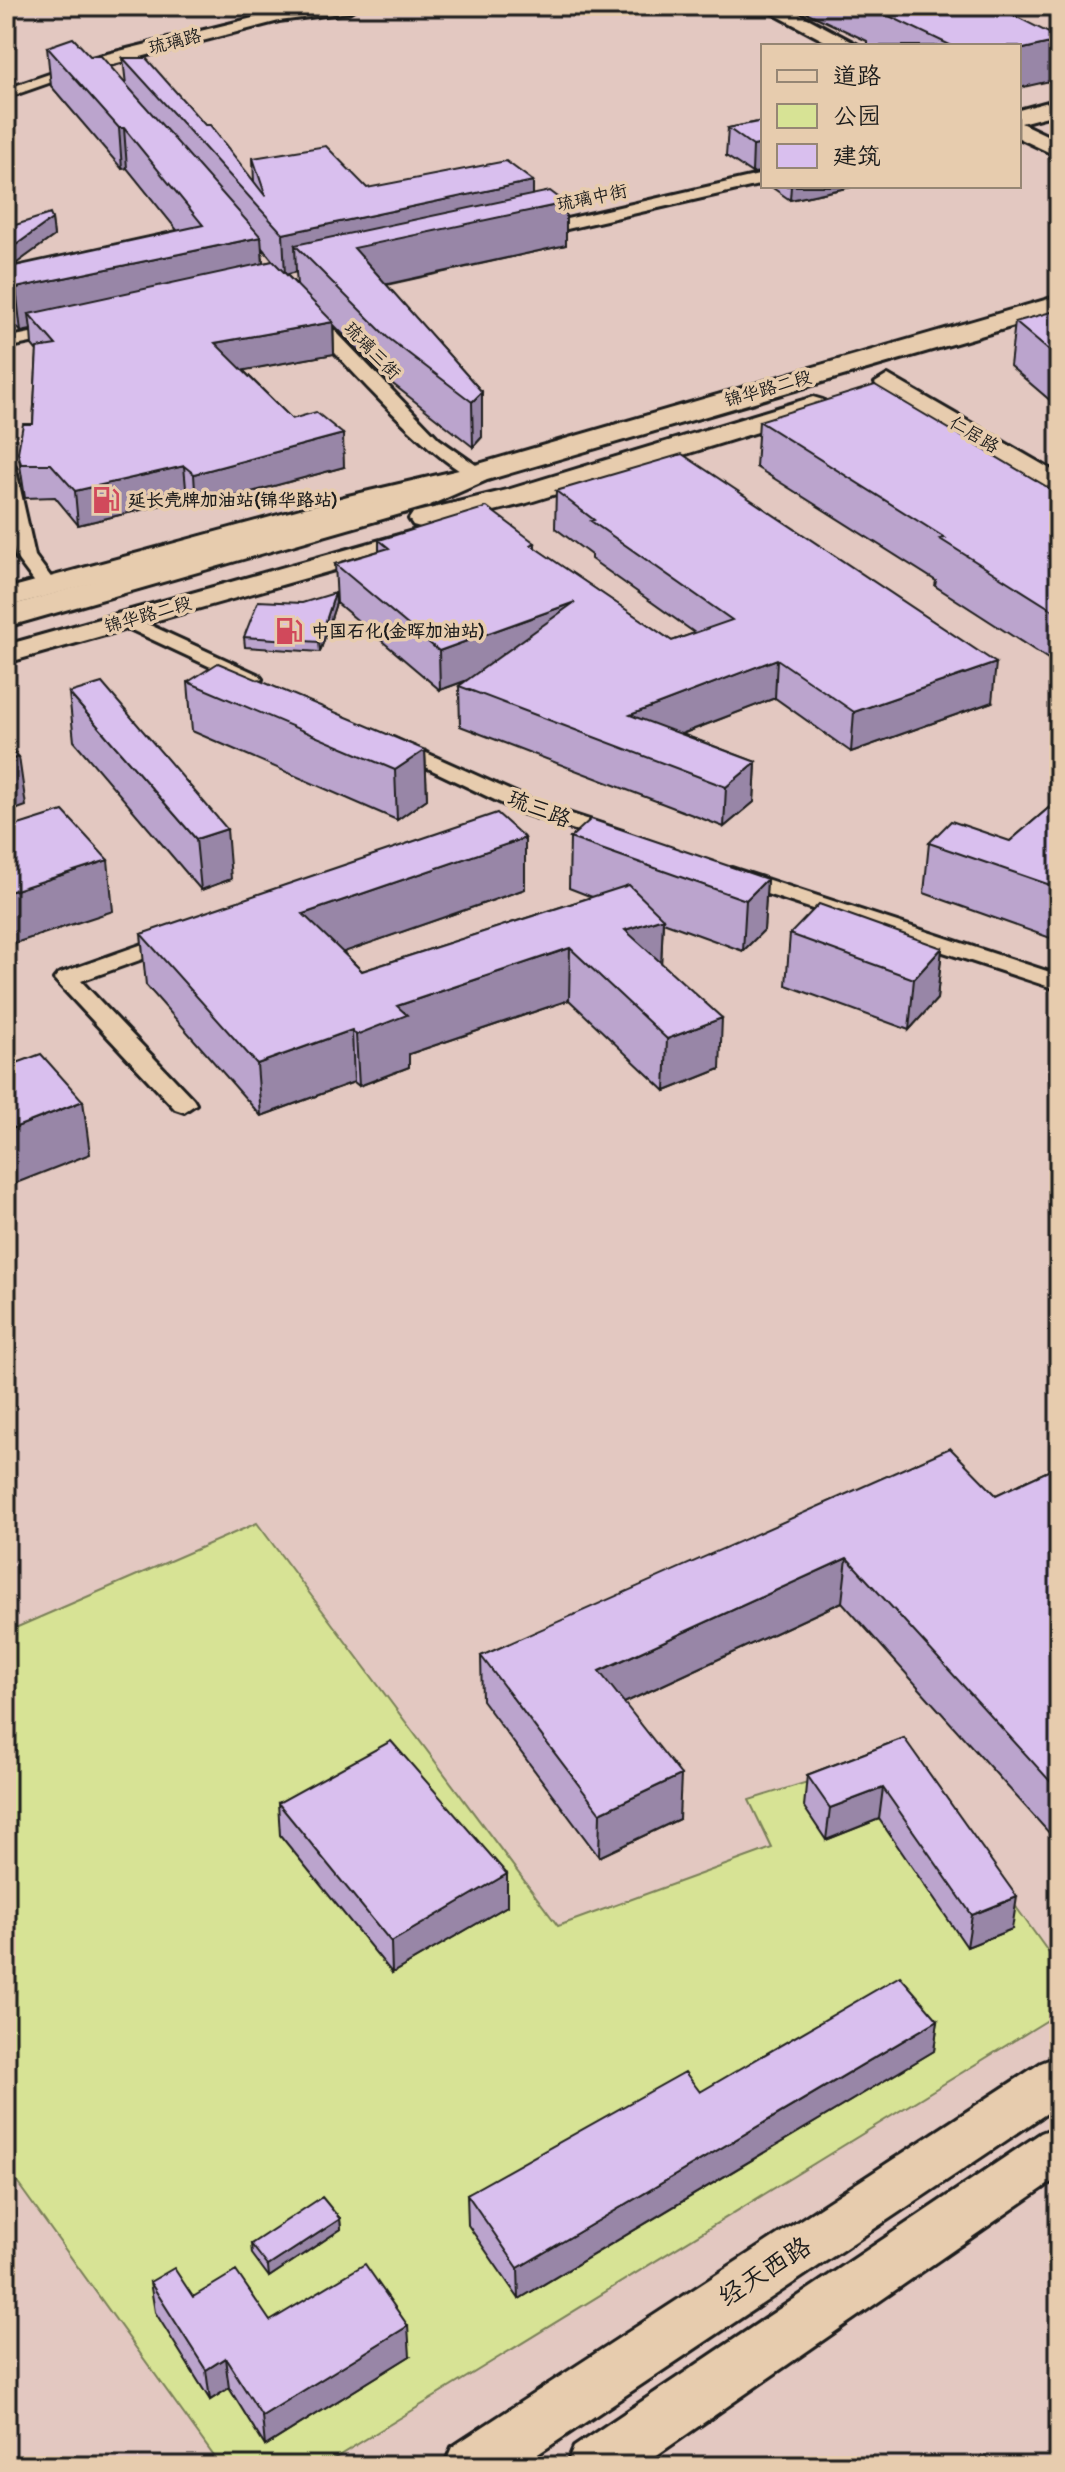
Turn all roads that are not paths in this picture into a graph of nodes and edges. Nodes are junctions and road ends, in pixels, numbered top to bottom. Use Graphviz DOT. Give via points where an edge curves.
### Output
graph roads {
  1 [pos="349,6"];
  2 [pos="769,6"];
  3 [pos="846,44"];
  4 [pos="97,69"];
  5 [pos="6,94"];
  6 [pos="1059,106"];
  7 [pos="1021,116"];
  8 [pos="1021,130"];
  9 [pos="1059,150"];
  10 [pos="761,179"];
  11 [pos="512,236"];
  12 [pos="299,304"];
  13 [pos="1059,304"];
  14 [pos="83,327"];
  15 [pos="1059,332"];
  16 [pos="6,343"];
  17 [pos="888,383"];
  18 [pos="6,466"];
  19 [pos="476,474"];
  20 [pos="1059,486"];
  21 [pos="516,497"];
  22 [pos="49,588"];
  23 [pos="6,598"];
  24 [pos="6,617"];
  25 [pos="128,621"];
  26 [pos="6,633"];
  27 [pos="6,654"];
  28 [pos="271,688"];
  29 [pos="372,735"];
  30 [pos="530,808"];
  31 [pos="500,819"];
  32 [pos="636,843"];
  33 [pos="711,868"];
  34 [pos="201,930"];
  35 [pos="1059,983"];
  36 [pos="184,1104"];
  37 [pos="1056,2083"];
  38 [pos="1059,2149"];
  39 [pos="472,2466"];
  40 [pos="594,2466"];
  1 -- 4 [label="street, 琉璃路" via="278,15"];
  2 -- 3 [label="street"];
  4 -- 5 [label="street, 琉璃路"];
  6 -- 7 [label="street"];
  8 -- 9 [label="street"];
  10 -- 11 [label="street, 琉璃中街"];
  12 -- 19 [label="street, 琉璃三街" via="433,443"];
  13 -- 19 [label="main road, 锦华路二段"];
  14 -- 16 [label="street"];
  15 -- 17 [label="main road, 锦华路二段"];
  17 -- 20 [label="street, 仁居路"];
  17 -- 21 [label="main road, 锦华路二段"];
  18 -- 22 [label="street" via="25,556"];
  19 -- 22 [label="street, 锦华路二段"];
  19 -- 24 [label="main road, 锦华路二段" via="417,500"];
  21 -- 25 [label="street, 锦华路二段" via="456,526"];
  21 -- 26 [label="main road, 锦华路二段"];
  22 -- 23 [label="street, 锦华路二段"];
  25 -- 27 [label="street, 锦华路二段"];
  25 -- 28 [label="street"];
  29 -- 30 [label="street, 琉三路"];
  30 -- 31 [label="street"];
  30 -- 32 [label="street, 琉三路"];
  33 -- 35 [label="street"];
  34 -- 36 [label="street" via="66,979"];
  37 -- 39 [label="street, 经天西路"];
  38 -- 40 [label="street"];
}
